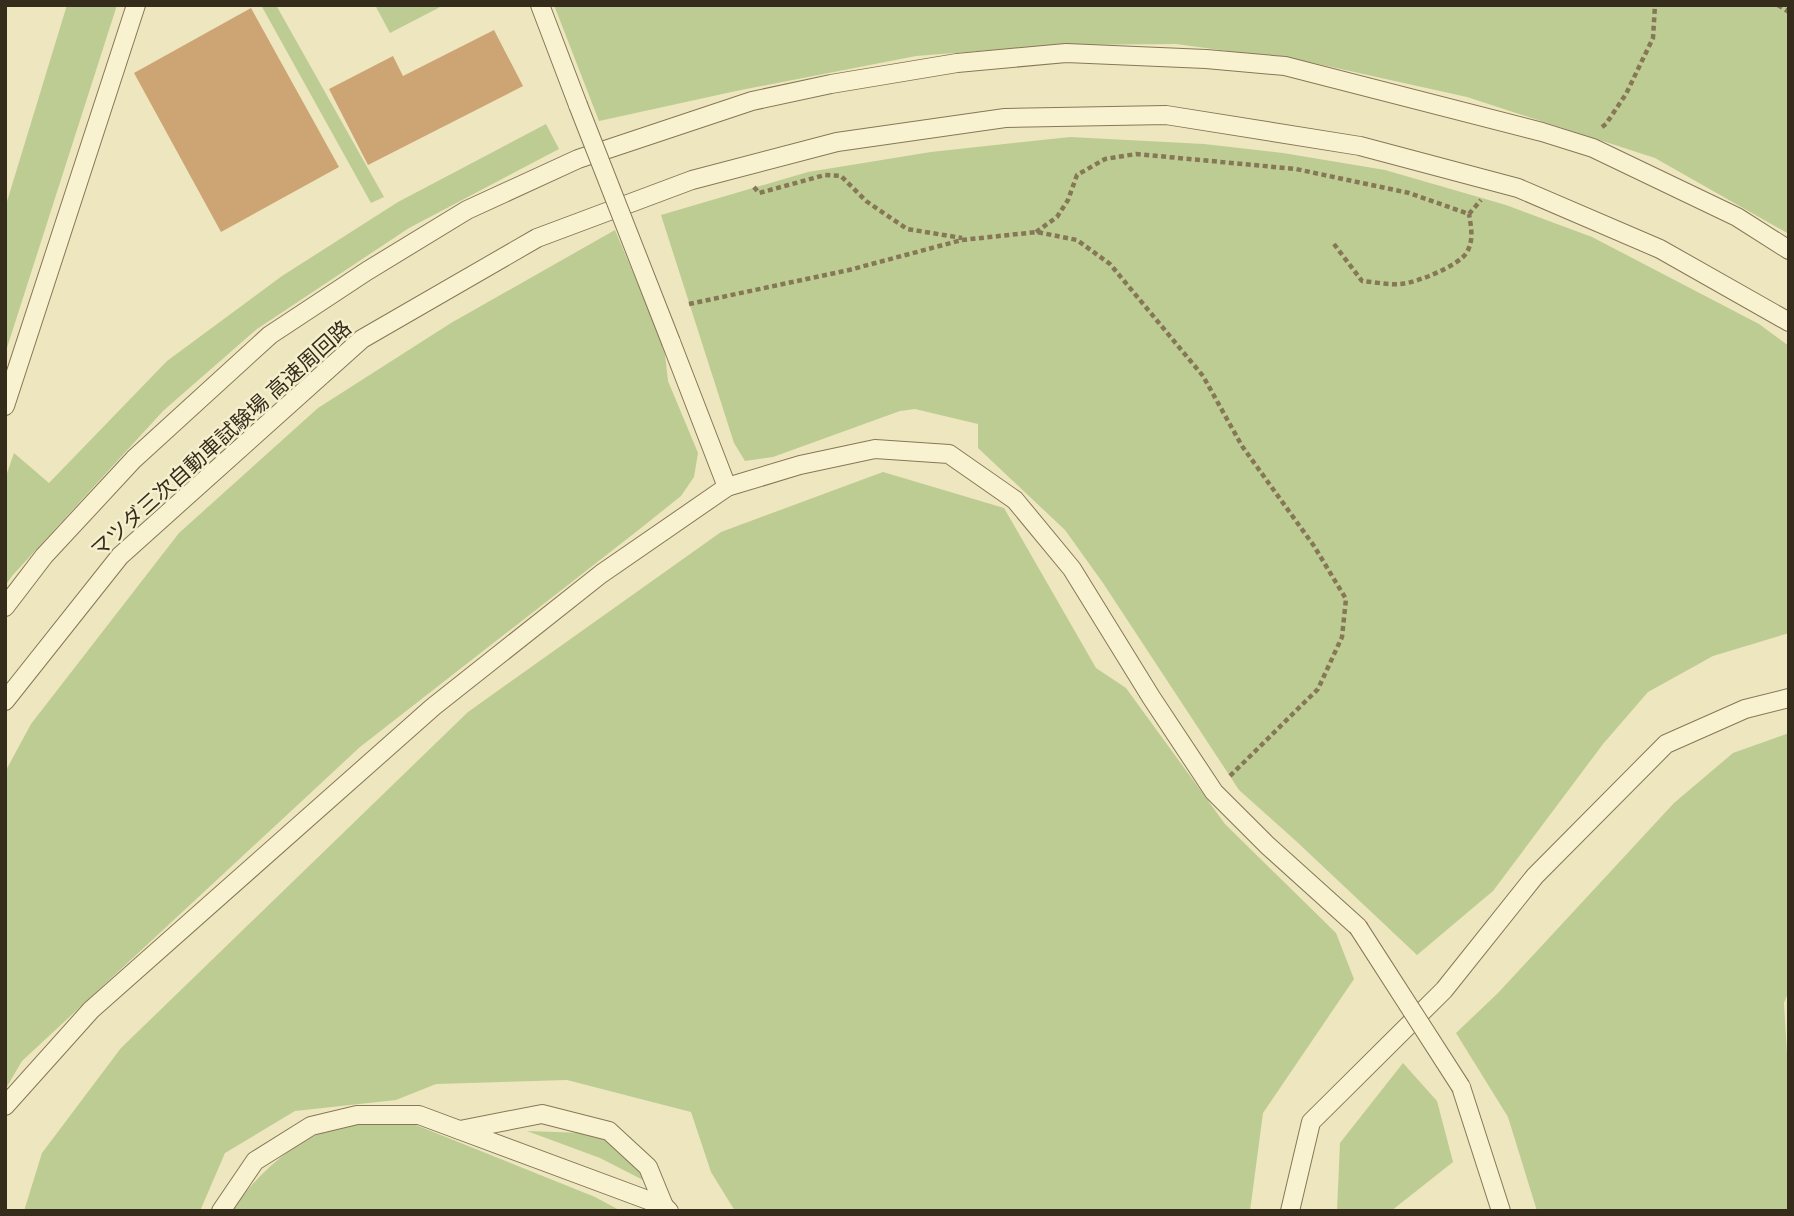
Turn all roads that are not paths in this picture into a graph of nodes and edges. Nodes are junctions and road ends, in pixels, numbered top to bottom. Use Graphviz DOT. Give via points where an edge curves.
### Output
graph roads {
  1 [pos="135,5"];
  2 [pos="540,5"];
  3 [pos="1789,250"];
  4 [pos="1789,322"];
  5 [pos="5,406"];
  6 [pos="727,487"];
  7 [pos="5,607"];
  8 [pos="1789,698"];
  9 [pos="5,701"];
  10 [pos="5,1106"];
  11 [pos="460,1130"];
  12 [pos="665,1209"];
  13 [pos="221,1211"];
  14 [pos="1290,1211"];
  15 [pos="1501,1211"];
  1 -- 5 [label="lane"];
  2 -- 6 [label="lane, bridge"];
  3 -- 7 [label="lane" via="1737,217 1593,148 1285,66 1066,53 957,63 831,84 751,101 578,159 467,210 367,271 270,335 134,459 44,556"];
  4 -- 9 [label="lane, マツダ三次自動車試験場 高速周回路" via="1660,248 1518,188 1360,146 1166,116 1005,118 837,142 692,180 537,238 362,339 120,556"];
  6 -- 10 [label="lane" via="601,574 433,707 91,1010"];
  6 -- 15 [label="lane, bridge" via="875,449 949,454 1015,500 1072,569 1214,792 1358,927 1461,1087"];
  8 -- 14 [label="lane" via="1745,709 1666,744 1535,876 1444,989 1311,1122"];
  11 -- 12 [label="lane"];
  11 -- 12 [label="lane" via="542,1114 609,1131 648,1167"];
  11 -- 13 [label="lane" via="419,1115 357,1115 311,1126 255,1161"];
}
